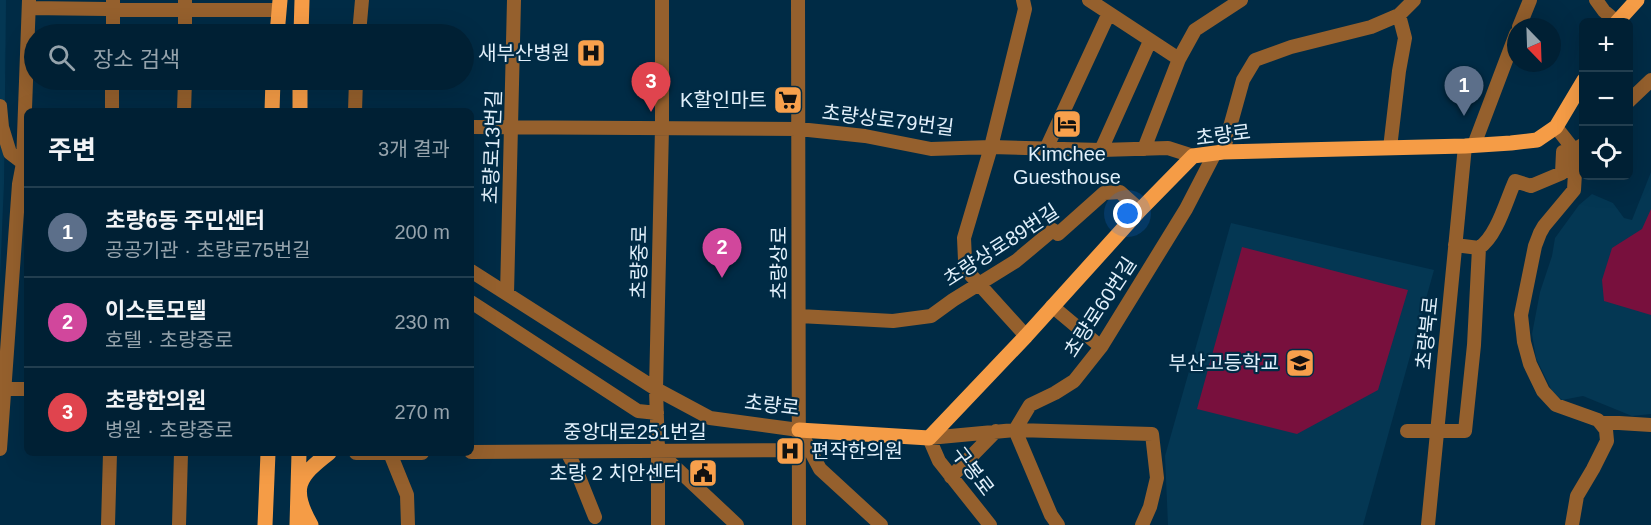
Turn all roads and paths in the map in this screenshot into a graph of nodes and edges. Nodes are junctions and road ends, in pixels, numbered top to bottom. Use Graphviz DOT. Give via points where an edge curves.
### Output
graph roads {
  1 [pos="302,0"];
  2 [pos="362,0"];
  3 [pos="514,0"];
  4 [pos="662,0"];
  5 [pos="798,0"];
  6 [pos="1023,0"];
  7 [pos="1089,0"];
  8 [pos="1241,0"];
  9 [pos="1414,0"];
  10 [pos="1530,0"];
  11 [pos="1596,0"];
  12 [pos="1637,0"];
  13 [pos="29,4"];
  14 [pos="113,5"];
  15 [pos="185,5"];
  16 [pos="279,5"];
  17 [pos="1109,14"];
  18 [pos="1399,15"];
  19 [pos="1523,18"];
  20 [pos="1612,18"];
  21 [pos="1621,18"];
  22 [pos="28,24"];
  23 [pos="113,24"];
  24 [pos="185,24"];
  25 [pos="278,24"];
  26 [pos="301,24"];
  27 [pos="360,24"];
  28 [pos="1150,41"];
  29 [pos="1507,55"];
  30 [pos="1179,59"];
  31 [pos="1651,80"];
  32 [pos="1579,88"];
  33 [pos="26,90"];
  34 [pos="112,90"];
  35 [pos="185,90"];
  36 [pos="273,90"];
  37 [pos="300,90"];
  38 [pos="356,90"];
  39 [pos="1633,98"];
  40 [pos="0,106"];
  41 [pos="25,108"];
  42 [pos="112,108"];
  43 [pos="184,108"];
  44 [pos="272,108"];
  45 [pos="300,108"];
  46 [pos="355,108"];
  47 [pos="474,127"];
  48 [pos="1556,127"];
  49 [pos="512,128"];
  50 [pos="662,128"];
  51 [pos="799,129"];
  52 [pos="24,136"];
  53 [pos="1469,145"];
  54 [pos="991,147"];
  55 [pos="1579,147"];
  56 [pos="1390,148"];
  57 [pos="1144,149"];
  58 [pos="1046,150"];
  59 [pos="1101,150"];
  60 [pos="1219,153"];
  61 [pos="1193,156"];
  62 [pos="23,162"];
  63 [pos="23,184"];
  64 [pos="1140,210"];
  65 [pos="1455,244"];
  66 [pos="1479,248"];
  67 [pos="474,273"];
  68 [pos="979,285"];
  69 [pos="507,294"];
  70 [pos="474,304"];
  71 [pos="1052,306"];
  72 [pos="799,316"];
  73 [pos="1026,336"];
  74 [pos="1101,347"];
  75 [pos="5,389"];
  76 [pos="24,389"];
  77 [pos="656,389"];
  78 [pos="657,413"];
  79 [pos="1600,423"];
  80 [pos="1651,425"];
  81 [pos="798,430"];
  82 [pos="1016,430"];
  83 [pos="1436,430"];
  84 [pos="996,431"];
  85 [pos="1407,431"];
  86 [pos="929,438"];
  87 [pos="0,449"];
  88 [pos="799,450"];
  89 [pos="658,451"];
  90 [pos="567,452"];
  91 [pos="474,453"];
  92 [pos="110,456"];
  93 [pos="181,456"];
  94 [pos="268,456"];
  95 [pos="299,456"];
  96 [pos="326,456"];
  97 [pos="391,456"];
  98 [pos="951,477"];
  99 [pos="298,492"];
  100 [pos="595,517"];
  101 [pos="108,525"];
  102 [pos="179,525"];
  103 [pos="265,525"];
  104 [pos="297,525"];
  105 [pos="310,525"];
  106 [pos="408,525"];
  107 [pos="657,525"];
  108 [pos="737,525"];
  109 [pos="799,525"];
  110 [pos="880,525"];
  111 [pos="990,525"];
  112 [pos="1058,525"];
  113 [pos="1142,525"];
  114 [pos="1428,525"];
  115 [pos="1572,525"];
  1 -- 26 [label="main road"];
  2 -- 27 [label="street"];
  3 -- 49 [label="street, 초량로13번길"];
  4 -- 50 [label="street, 초량중로"];
  5 -- 51 [label="street, 초량상로"];
  6 -- 54 [label="street" via="1025,9"];
  7 -- 17 [label="street"];
  8 -- 30 [label="street" via="1195,30"];
  9 -- 18 [label="street"];
  10 -- 19 [label="street"];
  11 -- 20 [label="street"];
  12 -- 21 [label="main road"];
  13 -- 14 [label="street"];
  13 -- 22 [label="street"];
  14 -- 15 [label="street"];
  14 -- 23 [label="street"];
  15 -- 16 [label="street"];
  15 -- 24 [label="street"];
  16 -- 25 [label="main road"];
  17 -- 28 [label="street"];
  17 -- 58 [label="street"];
  18 -- 56 [label="street" via="1405,39"];
  18 -- 60 [label="street, 초량로60번길" via="1371,27 1256,60 1243,80"];
  28 -- 30 [label="street"];
  28 -- 59 [label="street"];
  29 -- 53 [label="street, 초량북로"];
  30 -- 57 [label="street"];
  31 -- 39 [label="street"];
  32 -- 48 [label="main road"];
  33 -- 41 [label="street"];
  34 -- 42 [label="street"];
  35 -- 43 [label="street"];
  36 -- 44 [label="main road"];
  37 -- 45 [label="main road"];
  38 -- 46 [label="street"];
  40 -- 62 [label="street" via="10,153"];
  47 -- 49 [label="street, 초량상로79번길"];
  48 -- 53 [label="main road, 초량로" via="1537,140"];
  48 -- 55 [label="street"];
  49 -- 50 [label="street, 초량상로79번길"];
  49 -- 69 [label="street, 초량로13번길"];
  50 -- 51 [label="street, 초량상로79번길"];
  50 -- 77 [label="street, 초량중로"];
  51 -- 54 [label="street, 초량상로79번길" via="865,135 932,148"];
  51 -- 72 [label="street, 초량상로"];
  52 -- 62 [label="street"];
  53 -- 56 [label="main road, 초량로"];
  53 -- 65 [label="street, 초량북로"];
  54 -- 58 [label="street, 초량상로79번길"];
  54 -- 68 [label="street" via="964,238 969,273"];
  55 -- 66 [label="street" via="1563,152 1562,173 1531,186 1515,181 1497,223"];
  55 -- 79 [label="street" via="1574,190 1540,233 1521,315 1530,364 1543,391 1556,405"];
  56 -- 60 [label="main road, 초량로"];
  57 -- 59 [label="street, 초량상로79번길"];
  57 -- 61 [label="street, 초량상로79번길" via="1168,148"];
  58 -- 59 [label="street, 초량상로79번길"];
  60 -- 61 [label="main road, 초량로"];
  60 -- 74 [label="street, 초량로60번길"];
  61 -- 64 [label="main road, 초량로"];
  62 -- 63 [label="street"];
  63 -- 75 [label="street"];
  64 -- 68 [label="street, 초량상로89번길" via="1120,192 1104,194 1058,234 1053,230"];
  64 -- 71 [label="main road, 초량로"];
  65 -- 66 [label="street"];
  65 -- 83 [label="street, 초량북로"];
  66 -- 83 [label="street" via="1465,431"];
  67 -- 69 [label="street, 초량로"];
  68 -- 72 [label="street, 초량상로89번길" via="931,316 893,321"];
  68 -- 73 [label="street"];
  69 -- 77 [label="street, 초량로"];
  70 -- 78 [label="street" via="638,411"];
  71 -- 73 [label="main road, 초량로"];
  71 -- 74 [label="street"];
  72 -- 81 [label="street, 초량상로"];
  73 -- 86 [label="main road, 초량로"];
  74 -- 82 [label="street, 초량로60번길" via="1074,381 1030,405"];
  75 -- 76 [label="street"];
  75 -- 87 [label="street"];
  77 -- 78 [label="street, 초량중로"];
  77 -- 81 [label="street, 초량로" via="710,418"];
  78 -- 89 [label="street, 초량중로"];
  79 -- 80 [label="street"];
  79 -- 115 [label="street" via="1606,430 1607,441 1577,496"];
  81 -- 86 [label="main road, 초량로"];
  81 -- 88 [label="street, 초량상로"];
  81 -- 110 [label="street" via="820,469"];
  82 -- 84 [label="street"];
  82 -- 112 [label="street"];
  82 -- 113 [label="street" via="1152,434 1157,478"];
  83 -- 85 [label="street"];
  83 -- 114 [label="street, 초량북로"];
  84 -- 86 [label="street"];
  84 -- 98 [label="street"];
  86 -- 98 [label="street, 구봉로"];
  88 -- 89 [label="street, 중앙대로251번길"];
  88 -- 109 [label="street, 초량상로"];
  89 -- 90 [label="street, 중앙대로251번길"];
  89 -- 107 [label="street, 초량중로"];
  89 -- 108 [label="street"];
  90 -- 91 [label="street, 중앙대로251번길"];
  90 -- 100 [label="street"];
  92 -- 101 [label="street"];
  93 -- 102 [label="street"];
  94 -- 103 [label="main road"];
  95 -- 99 [label="main road"];
  96 -- 99 [label="main road" via="307,472"];
  97 -- 106 [label="street" via="407,495"];
  98 -- 111 [label="street, 구봉로"];
  99 -- 104 [label="main road"];
  99 -- 105 [label="main road"];
}
